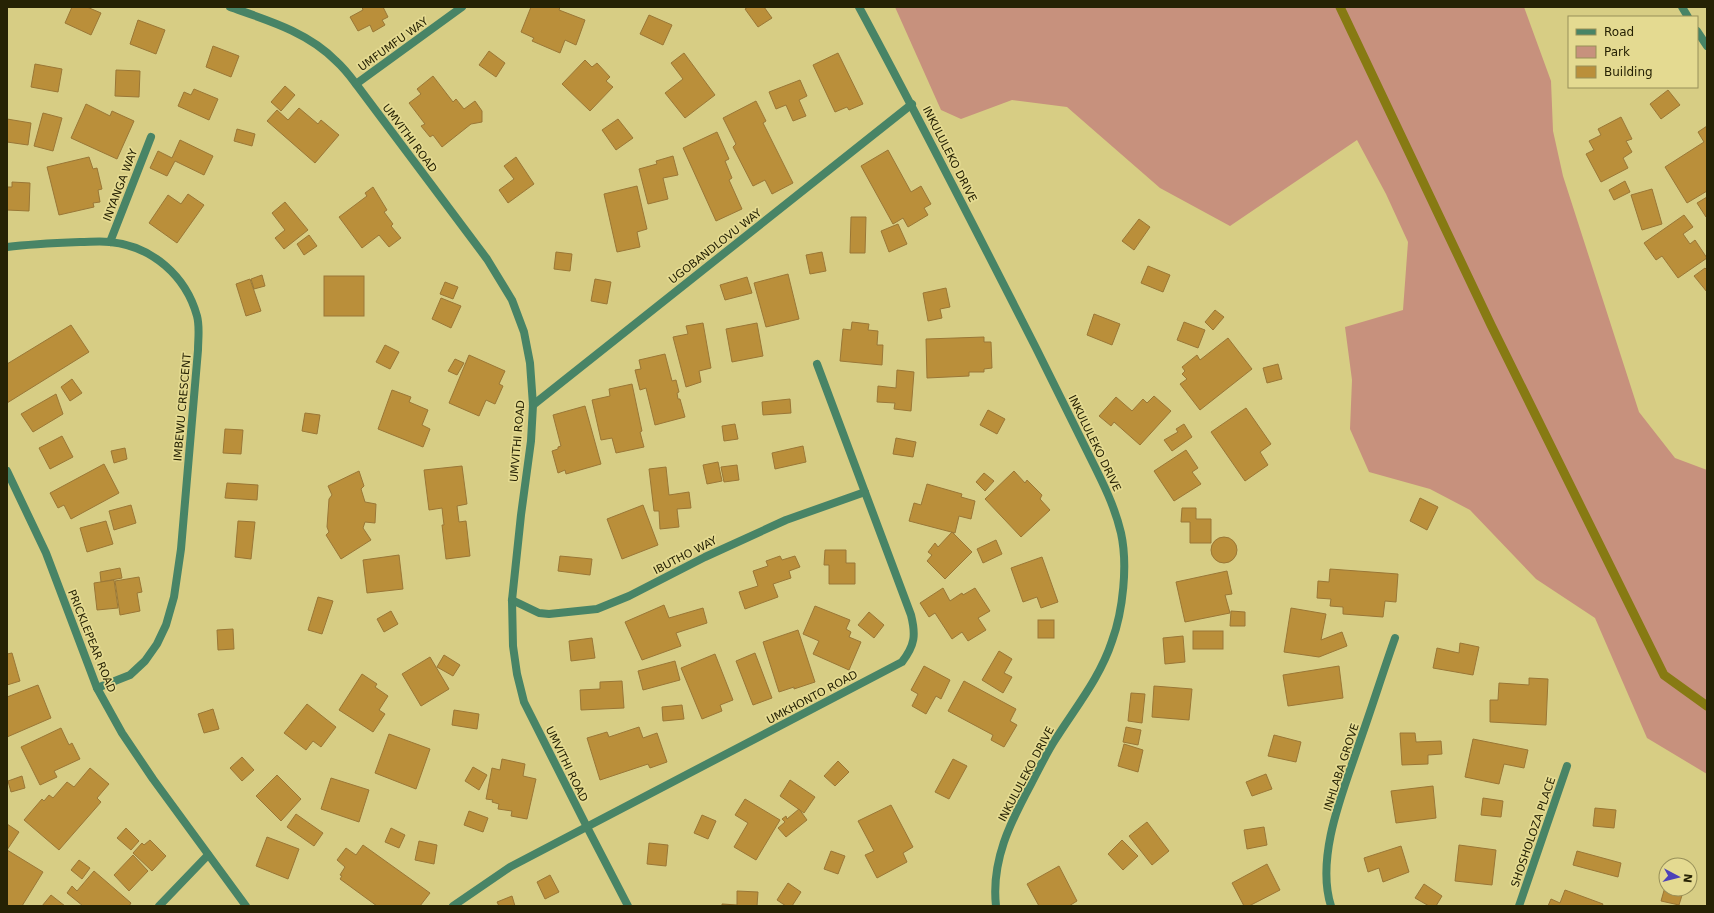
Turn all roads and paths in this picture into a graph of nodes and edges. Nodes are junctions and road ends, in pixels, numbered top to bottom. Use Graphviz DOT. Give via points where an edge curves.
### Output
graph roads {
  1 [pos="230,7"];
  2 [pos="462,7"];
  3 [pos="859,7"];
  4 [pos="1682,7"];
  5 [pos="1687,16"];
  6 [pos="1698,32"];
  7 [pos="1707,46"];
  8 [pos="356,84"];
  9 [pos="912,104"];
  10 [pos="151,137"];
  11 [pos="110,242"];
  12 [pos="7,247"];
  13 [pos="817,364"];
  14 [pos="533,405"];
  15 [pos="7,471"];
  16 [pos="866,492"];
  17 [pos="512,600"];
  18 [pos="1395,638"];
  19 [pos="97,688"];
  20 [pos="1567,766"];
  21 [pos="587,827"];
  22 [pos="208,855"];
  23 [pos="159,906"];
  24 [pos="246,906"];
  25 [pos="453,906"];
  26 [pos="628,906"];
  27 [pos="996,906"];
  28 [pos="1331,906"];
  29 [pos="1519,906"];
  1 -- 8 [label="street, UMVITHI ROAD" via="305,37 336,60"];
  2 -- 8 [label="street, UMFUMFU WAY"];
  3 -- 9 [label="street, INKULULEKO DRIVE"];
  4 -- 5 [label="street"];
  6 -- 7 [label="street"];
  8 -- 14 [label="street, UMVITHI ROAD" via="487,259 512,300 524,332 530,363"];
  9 -- 14 [label="street, UGOBANDLOVU WAY"];
  9 -- 27 [label="street, INKULULEKO DRIVE" via="1112,503 1124,555 1119,614 1113,640 1093,683 1053,742 1017,810 998,859 995,876"];
  10 -- 11 [label="street, INYANGA WAY"];
  11 -- 12 [label="street, IMBEWU CRESCENT" via="35,243"];
  11 -- 19 [label="street, IMBEWU CRESCENT" via="136,248 151,255 173,272 190,299 199,331 181,549 174,597 166,625 145,661 130,675"];
  13 -- 16 [label="street, UMKHONTO ROAD"];
  14 -- 17 [label="street, UMVITHI ROAD"];
  15 -- 19 [label="street, PRICKLEPEAR ROAD" via="46,553"];
  16 -- 17 [label="street, IBUTHO WAY" via="786,520 705,557 630,596 597,609 539,613"];
  16 -- 21 [label="street, UMKHONTO ROAD" via="915,630 912,647 902,662"];
  17 -- 21 [label="street, UMVITHI ROAD" via="513,646 524,702"];
  18 -- 28 [label="street, INHLABA GROVE" via="1335,821 1327,854 1326,875"];
  19 -- 22 [label="street, PRICKLEPEAR ROAD" via="122,733"];
  20 -- 29 [label="street, SHOSHOLOZA PLACE"];
  21 -- 25 [label="street, UMKHONTO ROAD" via="510,867"];
  21 -- 26 [label="street, UMVITHI ROAD"];
  22 -- 23 [label="street"];
  22 -- 24 [label="street, PRICKLEPEAR ROAD"];
}
